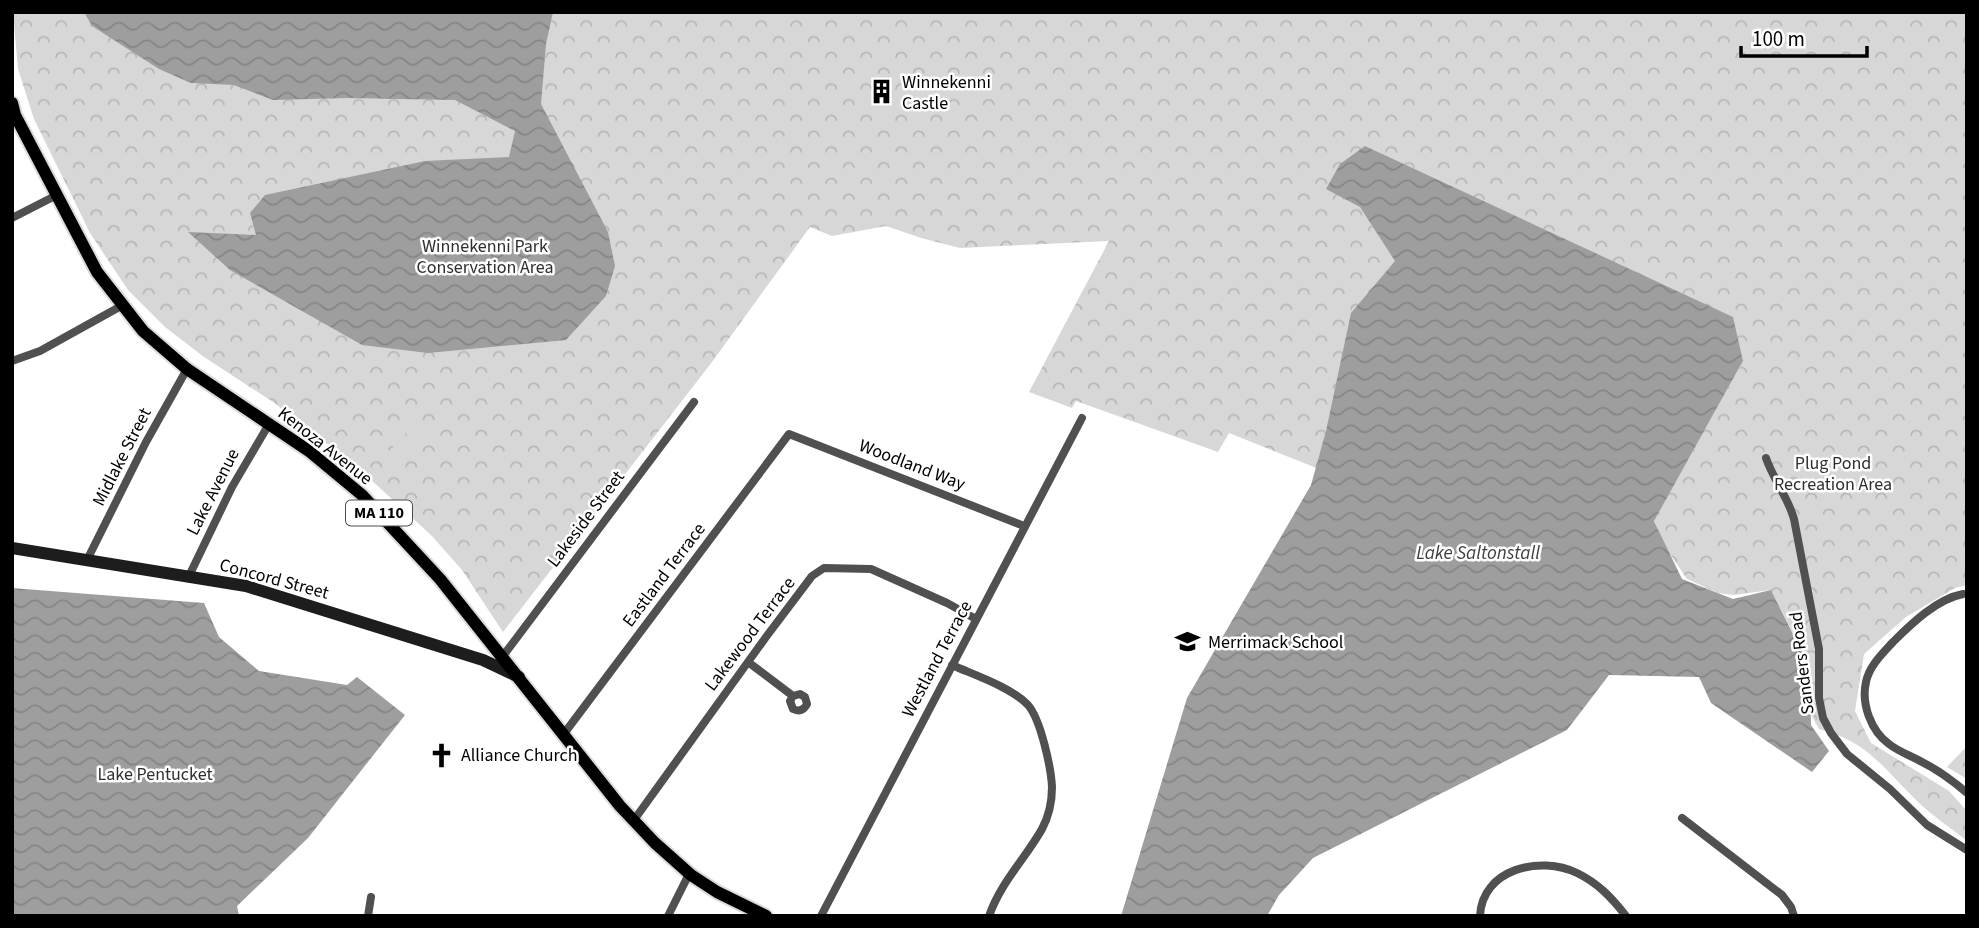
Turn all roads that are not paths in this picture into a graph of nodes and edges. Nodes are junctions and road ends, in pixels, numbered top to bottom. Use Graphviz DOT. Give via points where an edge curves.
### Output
graph roads {
  1 [pos="12,103"];
  2 [pos="57,195"];
  3 [pos="12,218"];
  4 [pos="123,305"];
  5 [pos="12,361"];
  6 [pos="187,369"];
  7 [pos="694,402"];
  8 [pos="1082,418"];
  9 [pos="269,424"];
  10 [pos="789,434"];
  11 [pos="1766,458"];
  12 [pos="1024,526"];
  13 [pos="12,548"];
  14 [pos="87,559"];
  15 [pos="188,576"];
  16 [pos="1964,594"];
  17 [pos="976,619"];
  18 [pos="503,656"];
  19 [pos="748,662"];
  20 [pos="952,664"];
  21 [pos="519,677"];
  22 [pos="793,696"];
  23 [pos="564,735"];
  24 [pos="1967,793"];
  25 [pos="1682,818"];
  26 [pos="634,821"];
  27 [pos="1967,850"];
  28 [pos="689,874"];
  29 [pos="371,897"];
  30 [pos="368,916"];
  31 [pos="668,916"];
  32 [pos="766,916"];
  33 [pos="821,916"];
  34 [pos="989,916"];
  35 [pos="1480,916"];
  36 [pos="1626,916"];
  37 [pos="1794,916"];
  1 -- 2 [label="main road, Kenoza Avenue / MA 110"];
  2 -- 3 [label="street"];
  2 -- 4 [label="main road, Kenoza Avenue / MA 110" via="97,272"];
  4 -- 5 [label="street" via="40,351"];
  4 -- 6 [label="main road, Kenoza Avenue / MA 110" via="143,331"];
  6 -- 9 [label="main road, Kenoza Avenue / MA 110"];
  6 -- 14 [label="street, Midlake Street"];
  7 -- 18 [label="street, Lakeside Street"];
  8 -- 12 [label="street, Westland Terrace"];
  9 -- 15 [label="street, Lake Avenue"];
  9 -- 18 [label="main road, Kenoza Avenue / MA 110" via="362,495"];
  10 -- 12 [label="street, Woodland Way"];
  10 -- 23 [label="street, Eastland Terrace"];
  11 -- 27 [label="street, Sanders Road" via="1794,519 1819,649 1819,698 1831,733 1847,754 1927,825"];
  12 -- 17 [label="street, Westland Terrace"];
  13 -- 14 [label="main road, Concord Street"];
  14 -- 15 [label="main road, Concord Street"];
  15 -- 21 [label="main road, Concord Street" via="246,586 316,607 483,660"];
  16 -- 24 [label="street" via="1946,599 1890,646 1871,670 1865,697 1870,722 1882,738"];
  17 -- 19 [label="street, Lakewood Terrace" via="871,569 824,568 812,576"];
  17 -- 20 [label="street, Westland Terrace"];
  18 -- 21 [label="main road, Kenoza Avenue / MA 110"];
  19 -- 22 [label="street"];
  19 -- 26 [label="street, Lakewood Terrace"];
  20 -- 33 [label="street, Westland Terrace"];
  20 -- 34 [label="street" via="1027,704 1039,727 1052,785 1049,815 1002,887"];
  21 -- 23 [label="main road, Kenoza Avenue / MA 110"];
  23 -- 26 [label="main road, Kenoza Avenue / MA 110"];
  25 -- 37 [label="street" via="1782,895"];
  26 -- 28 [label="main road, Kenoza Avenue / MA 110"];
  28 -- 31 [label="street"];
  28 -- 32 [label="main road, Kenoza Avenue / MA 110"];
  29 -- 30 [label="street"];
  35 -- 36 [label="street" via="1480,903 1498,879 1534,865 1570,870 1590,880"];
}
